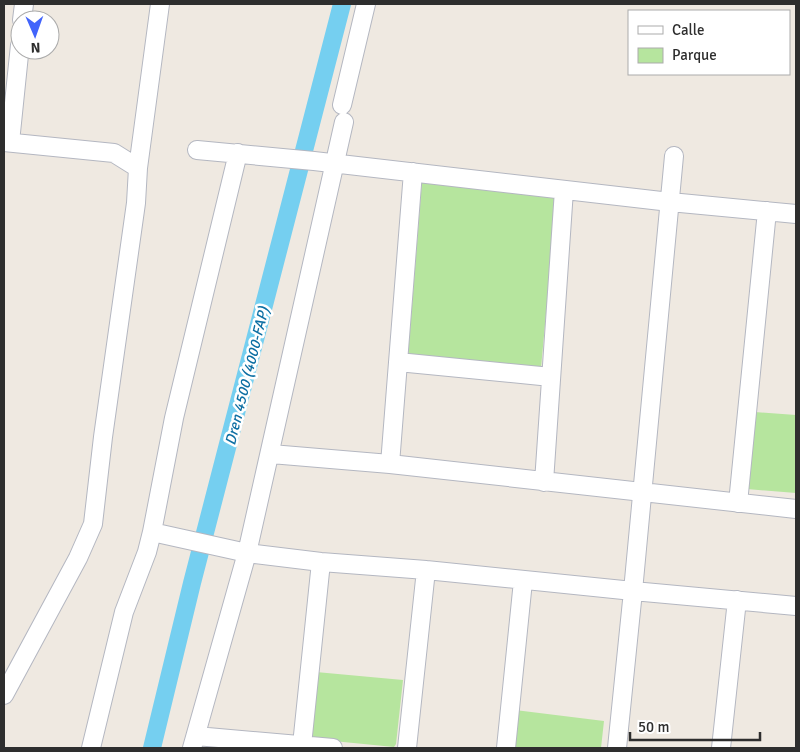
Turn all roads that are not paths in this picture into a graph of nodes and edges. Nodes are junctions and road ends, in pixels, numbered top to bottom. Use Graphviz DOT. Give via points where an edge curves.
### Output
graph roads {
  1 [pos="160,4"];
  2 [pos="366,4"];
  3 [pos="18,60"];
  4 [pos="7,142"];
  5 [pos="197,150"];
  6 [pos="238,153"];
  7 [pos="674,156"];
  8 [pos="335,163"];
  9 [pos="138,168"];
  10 [pos="413,172"];
  11 [pos="564,190"];
  12 [pos="670,202"];
  13 [pos="767,211"];
  14 [pos="796,214"];
  15 [pos="398,362"];
  16 [pos="551,377"];
  17 [pos="271,454"];
  18 [pos="390,464"];
  19 [pos="544,482"];
  20 [pos="643,493"];
  21 [pos="738,503"];
  22 [pos="796,509"];
  23 [pos="152,532"];
  24 [pos="247,553"];
  25 [pos="322,562"];
  26 [pos="426,570"];
  27 [pos="523,581"];
  28 [pos="633,592"];
  29 [pos="738,600"];
  30 [pos="796,606"];
  31 [pos="4,695"];
  32 [pos="194,742"];
  33 [pos="302,745"];
  34 [pos="91,748"];
  35 [pos="333,748"];
  36 [pos="407,748"];
  37 [pos="506,748"];
  38 [pos="617,748"];
  39 [pos="720,748"];
  1 -- 9 [label="street"];
  2 -- 8 [label="street"];
  3 -- 4 [label="street"];
  4 -- 9 [label="street" via="114,153"];
  5 -- 6 [label="street"];
  6 -- 8 [label="street"];
  6 -- 23 [label="street" via="174,418"];
  7 -- 12 [label="street"];
  8 -- 10 [label="street"];
  8 -- 17 [label="street"];
  9 -- 31 [label="street" via="93,524"];
  10 -- 11 [label="street"];
  10 -- 15 [label="street"];
  11 -- 12 [label="street"];
  11 -- 16 [label="street"];
  12 -- 13 [label="street"];
  12 -- 20 [label="street"];
  13 -- 14 [label="street"];
  13 -- 21 [label="street"];
  15 -- 16 [label="street"];
  15 -- 18 [label="street"];
  16 -- 19 [label="street"];
  17 -- 18 [label="street"];
  17 -- 24 [label="street"];
  18 -- 19 [label="street"];
  19 -- 20 [label="street"];
  20 -- 21 [label="street"];
  20 -- 28 [label="street"];
  21 -- 22 [label="street"];
  23 -- 24 [label="street"];
  23 -- 34 [label="street" via="124,612"];
  24 -- 25 [label="street"];
  24 -- 32 [label="street"];
  25 -- 26 [label="street"];
  25 -- 33 [label="street"];
  26 -- 27 [label="street"];
  26 -- 36 [label="street"];
  27 -- 28 [label="street"];
  27 -- 37 [label="street"];
  28 -- 29 [label="street"];
  28 -- 38 [label="street"];
  29 -- 30 [label="street"];
  29 -- 39 [label="street"];
  32 -- 33 [label="street"];
  33 -- 35 [label="street"];
}
